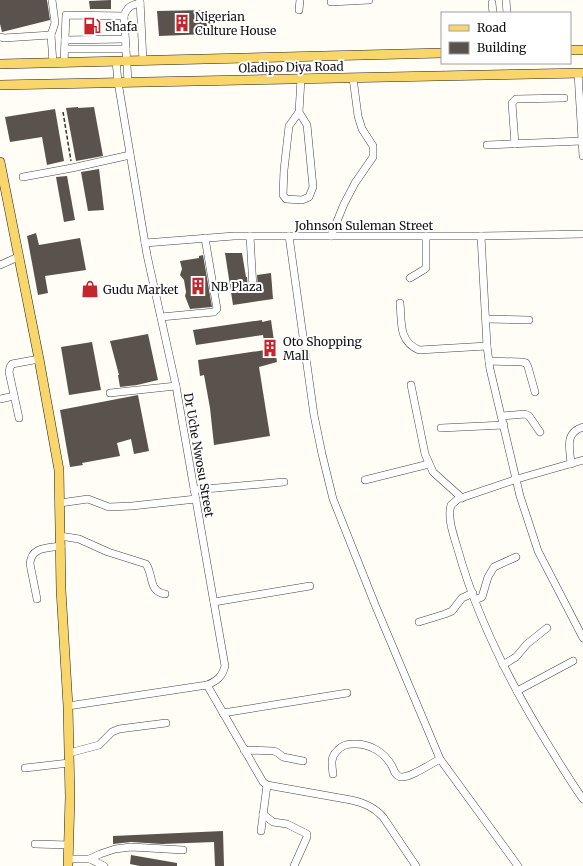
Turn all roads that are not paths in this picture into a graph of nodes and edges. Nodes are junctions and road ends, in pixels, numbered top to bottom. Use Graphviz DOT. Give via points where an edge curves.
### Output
graph roads {
  1 [pos="52,0"];
  2 [pos="300,0"];
  3 [pos="369,0"];
  4 [pos="506,0"];
  5 [pos="140,1"];
  6 [pos="331,2"];
  7 [pos="492,3"];
  8 [pos="299,10"];
  9 [pos="493,12"];
  10 [pos="507,12"];
  11 [pos="124,16"];
  12 [pos="51,34"];
  13 [pos="0,37"];
  14 [pos="126,39"];
  15 [pos="65,40"];
  16 [pos="65,49"];
  17 [pos="126,49"];
  18 [pos="571,50"];
  19 [pos="583,50"];
  20 [pos="441,53"];
  21 [pos="116,61"];
  22 [pos="127,61"];
  23 [pos="143,61"];
  24 [pos="53,63"];
  25 [pos="64,63"];
  26 [pos="0,64"];
  27 [pos="580,73"];
  28 [pos="353,78"];
  29 [pos="301,79"];
  30 [pos="118,82"];
  31 [pos="128,82"];
  32 [pos="0,85"];
  33 [pos="564,98"];
  34 [pos="299,112"];
  35 [pos="582,139"];
  36 [pos="515,144"];
  37 [pos="487,145"];
  38 [pos="130,155"];
  39 [pos="583,156"];
  40 [pos="0,162"];
  41 [pos="2,174"];
  42 [pos="23,177"];
  43 [pos="583,234"];
  44 [pos="250,236"];
  45 [pos="289,236"];
  46 [pos="331,236"];
  47 [pos="426,236"];
  48 [pos="481,236"];
  49 [pos="205,238"];
  50 [pos="144,243"];
  51 [pos="18,257"];
  52 [pos="0,265"];
  53 [pos="410,278"];
  54 [pos="253,288"];
  55 [pos="400,303"];
  56 [pos="161,317"];
  57 [pos="486,319"];
  58 [pos="528,320"];
  59 [pos="487,346"];
  60 [pos="39,359"];
  61 [pos="489,361"];
  62 [pos="411,385"];
  63 [pos="176,386"];
  64 [pos="535,392"];
  65 [pos="110,393"];
  66 [pos="14,396"];
  67 [pos="0,399"];
  68 [pos="502,416"];
  69 [pos="19,418"];
  70 [pos="504,425"];
  71 [pos="583,427"];
  72 [pos="441,428"];
  73 [pos="540,432"];
  74 [pos="583,460"];
  75 [pos="429,464"];
  76 [pos="571,464"];
  77 [pos="517,479"];
  78 [pos="365,480"];
  79 [pos="284,482"];
  80 [pos="194,490"];
  81 [pos="462,498"];
  82 [pos="196,499"];
  83 [pos="60,504"];
  84 [pos="60,536"];
  85 [pos="60,546"];
  86 [pos="516,557"];
  87 [pos="310,586"];
  88 [pos="473,593"];
  89 [pos="165,594"];
  90 [pos="37,599"];
  91 [pos="475,600"];
  92 [pos="214,602"];
  93 [pos="419,622"];
  94 [pos="547,628"];
  95 [pos="583,638"];
  96 [pos="573,661"];
  97 [pos="503,665"];
  98 [pos="207,685"];
  99 [pos="517,691"];
  100 [pos="347,692"];
  101 [pos="68,706"];
  102 [pos="223,713"];
  103 [pos="166,723"];
  104 [pos="244,750"];
  105 [pos="69,753"];
  106 [pos="440,759"];
  107 [pos="303,761"];
  108 [pos="69,763"];
  109 [pos="25,768"];
  110 [pos="333,774"];
  111 [pos="267,785"];
  112 [pos="583,798"];
  113 [pos="263,814"];
  114 [pos="261,831"];
  115 [pos="35,844"];
  116 [pos="69,845"];
  117 [pos="183,850"];
  118 [pos="90,859"];
  119 [pos="68,862"];
  120 [pos="104,866"];
  121 [pos="294,866"];
  122 [pos="416,866"];
  123 [pos="518,866"];
  1 -- 12 [label="street" via="55,23"];
  2 -- 8 [label="street"];
  3 -- 6 [label="street"];
  4 -- 10 [label="street"];
  5 -- 11 [label="street" via="130,6"];
  5 -- 23 [label="street"];
  7 -- 9 [label="street"];
  11 -- 14 [label="street"];
  11 -- 15 [label="street" via="66,15"];
  12 -- 13 [label="street"];
  12 -- 24 [label="street"];
  14 -- 15 [label="street"];
  14 -- 17 [label="street"];
  15 -- 16 [label="street"];
  16 -- 17 [label="street"];
  16 -- 25 [label="street"];
  17 -- 22 [label="street"];
  18 -- 19 [label="main road"];
  20 -- 23 [label="main road, Oladipo Diya Road"];
  21 -- 22 [label="main road, Oladipo Diya Road"];
  21 -- 25 [label="main road, Oladipo Diya Road"];
  21 -- 30 [label="street, Dr Uche Nwosu Street"];
  22 -- 23 [label="main road, Oladipo Diya Road"];
  22 -- 31 [label="street"];
  24 -- 25 [label="main road, Oladipo Diya Road"];
  24 -- 26 [label="main road, Oladipo Diya Road"];
  27 -- 28 [label="main road, Oladipo Diya Road"];
  27 -- 35 [label="street"];
  28 -- 29 [label="main road, Oladipo Diya Road"];
  28 -- 46 [label="street" via="358,116 362,129 373,146 373,157 355,183"];
  29 -- 31 [label="main road, Oladipo Diya Road"];
  29 -- 34 [label="street"];
  30 -- 31 [label="main road, Oladipo Diya Road"];
  30 -- 32 [label="main road, Oladipo Diya Road"];
  30 -- 38 [label="street, Dr Uche Nwosu Street"];
  33 -- 36 [label="street" via="516,99 512,103"];
  34 -- 34 [label="street" via="307,125 313,187 309,197 302,200 286,199 283,195 289,126"];
  35 -- 36 [label="street"];
  35 -- 39 [label="street"];
  36 -- 37 [label="street"];
  38 -- 42 [label="street"];
  38 -- 50 [label="street, Dr Uche Nwosu Street"];
  40 -- 41 [label="main road"];
  41 -- 51 [label="main road"];
  43 -- 48 [label="street, Johnson Suleman Street"];
  44 -- 45 [label="street, Johnson Suleman Street"];
  44 -- 49 [label="street, Johnson Suleman Street"];
  44 -- 54 [label="street"];
  45 -- 46 [label="street, Johnson Suleman Street"];
  45 -- 106 [label="street" via="314,415 333,499"];
  46 -- 47 [label="street, Johnson Suleman Street"];
  47 -- 48 [label="street, Johnson Suleman Street"];
  47 -- 53 [label="street" via="426,268"];
  48 -- 57 [label="street"];
  49 -- 50 [label="street, Johnson Suleman Street"];
  49 -- 56 [label="street" via="217,309 214,312"];
  50 -- 56 [label="street, Dr Uche Nwosu Street"];
  51 -- 52 [label="street"];
  51 -- 60 [label="main road"];
  55 -- 59 [label="street" via="402,332 412,347 419,350"];
  56 -- 63 [label="street, Dr Uche Nwosu Street"];
  57 -- 58 [label="street"];
  57 -- 59 [label="street"];
  59 -- 61 [label="street"];
  60 -- 66 [label="street" via="12,364 9,372"];
  60 -- 83 [label="main road" via="59,470"];
  61 -- 64 [label="street" via="526,363"];
  61 -- 68 [label="street"];
  62 -- 75 [label="street"];
  63 -- 65 [label="street"];
  63 -- 80 [label="street, Dr Uche Nwosu Street"];
  66 -- 67 [label="street"];
  66 -- 69 [label="street"];
  68 -- 70 [label="street"];
  68 -- 73 [label="street" via="525,414"];
  70 -- 72 [label="street"];
  70 -- 77 [label="street"];
  71 -- 76 [label="street" via="572,433 569,438"];
  74 -- 76 [label="street"];
  75 -- 78 [label="street"];
  75 -- 81 [label="street" via="433,472"];
  76 -- 77 [label="street"];
  77 -- 81 [label="street"];
  77 -- 95 [label="street" via="538,551"];
  79 -- 80 [label="street"];
  80 -- 82 [label="street, Dr Uche Nwosu Street"];
  81 -- 88 [label="street" via="451,505 450,517 460,559"];
  82 -- 83 [label="street" via="109,507 88,499"];
  82 -- 92 [label="street, Dr Uche Nwosu Street"];
  83 -- 84 [label="main road"];
  84 -- 85 [label="main road"];
  84 -- 89 [label="street" via="78,539 146,564 154,589"];
  85 -- 90 [label="street" via="40,549 30,558"];
  85 -- 101 [label="main road"];
  86 -- 91 [label="street" via="494,567 482,597"];
  87 -- 92 [label="street"];
  88 -- 91 [label="street"];
  88 -- 93 [label="street" via="462,598 452,611"];
  91 -- 97 [label="street"];
  92 -- 98 [label="street, Dr Uche Nwosu Street" via="225,666 219,679"];
  94 -- 97 [label="street" via="516,657"];
  96 -- 99 [label="street"];
  97 -- 99 [label="street"];
  98 -- 101 [label="street, Dr Uche Nwosu Street"];
  98 -- 102 [label="street"];
  99 -- 112 [label="street"];
  100 -- 102 [label="street"];
  101 -- 105 [label="main road"];
  102 -- 104 [label="street"];
  103 -- 105 [label="street" via="119,728 98,745"];
  104 -- 107 [label="street" via="274,751 283,757"];
  104 -- 111 [label="street"];
  105 -- 108 [label="main road"];
  106 -- 110 [label="street" via="402,778 374,748 350,744 339,748 332,758"];
  106 -- 123 [label="street"];
  108 -- 109 [label="street"];
  108 -- 116 [label="main road"];
  111 -- 113 [label="street"];
  111 -- 122 [label="street" via="351,800 370,806 383,817"];
  113 -- 114 [label="street"];
  113 -- 121 [label="street" via="273,822 287,824 307,834"];
  115 -- 116 [label="street"];
  116 -- 119 [label="main road"];
  117 -- 118 [label="street" via="131,847"];
  118 -- 119 [label="street"];
  118 -- 120 [label="street"];
}
